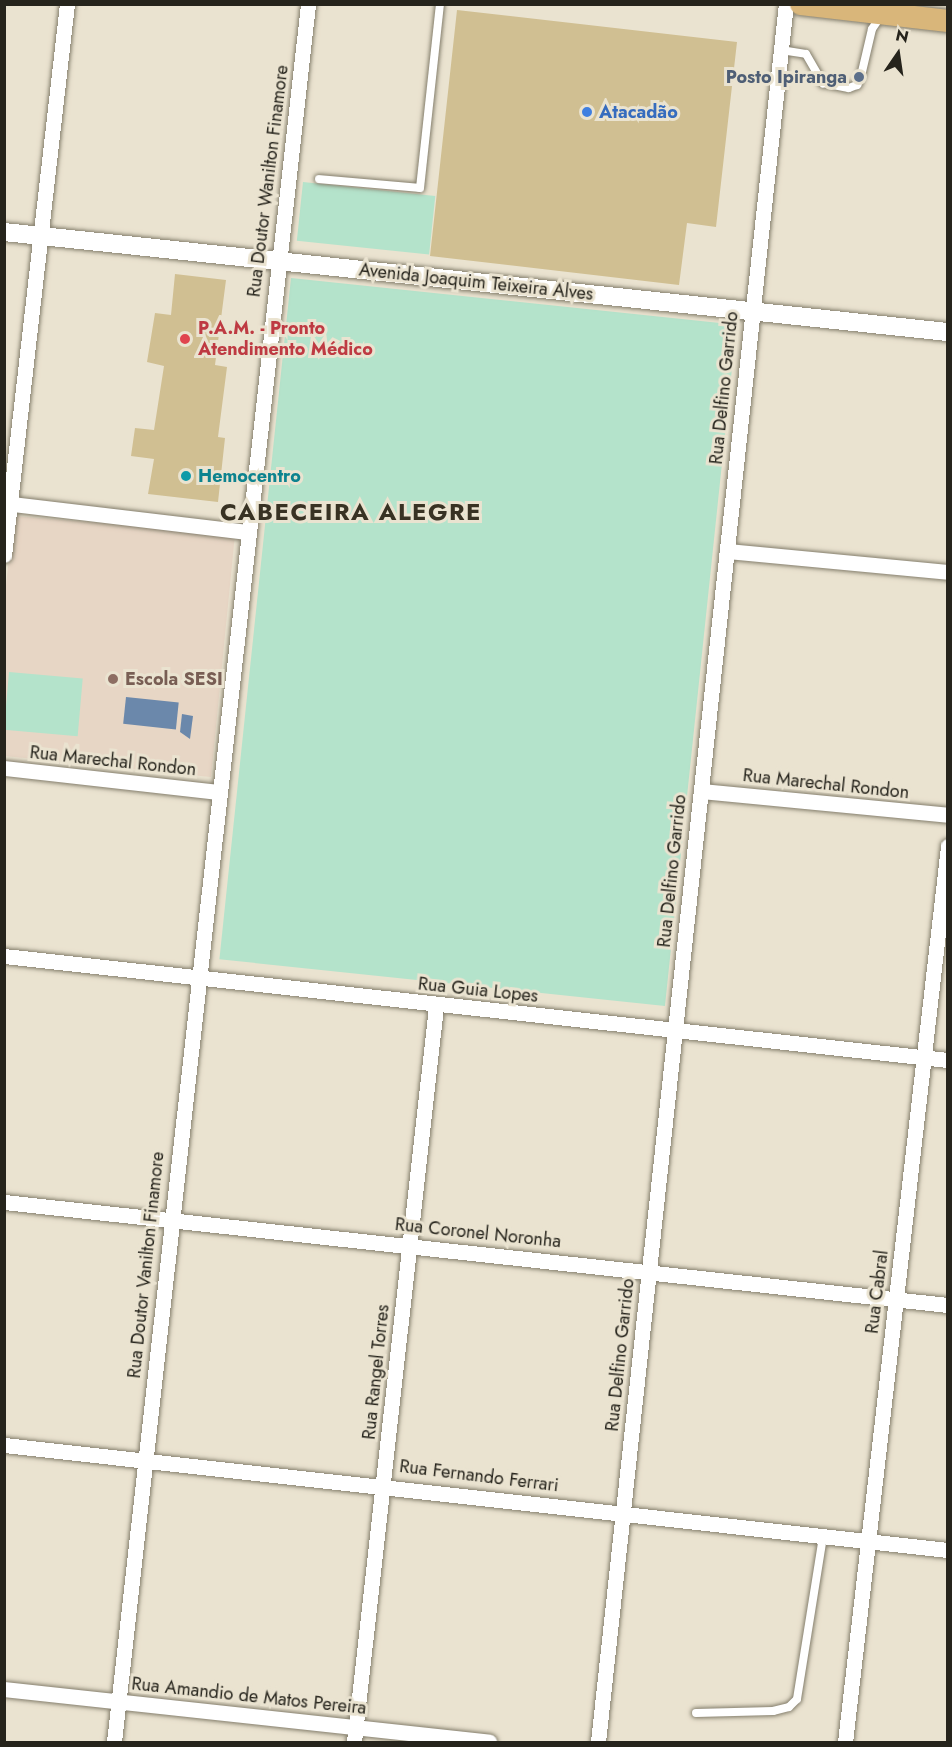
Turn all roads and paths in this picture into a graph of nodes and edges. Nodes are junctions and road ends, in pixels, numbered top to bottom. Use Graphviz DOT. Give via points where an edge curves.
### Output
graph roads {
  1 [pos="67,4"];
  2 [pos="308,4"];
  3 [pos="440,4"];
  4 [pos="786,4"];
  5 [pos="801,4"];
  6 [pos="882,14"];
  7 [pos="948,21"];
  8 [pos="781,51"];
  9 [pos="319,179"];
  10 [pos="4,232"];
  11 [pos="41,236"];
  12 [pos="279,261"];
  13 [pos="752,311"];
  14 [pos="948,332"];
  15 [pos="7,504"];
  16 [pos="248,532"];
  17 [pos="727,551"];
  18 [pos="4,555"];
  19 [pos="948,572"];
  20 [pos="4,768"];
  21 [pos="701,791"];
  22 [pos="218,792"];
  23 [pos="948,815"];
  24 [pos="948,846"];
  25 [pos="4,956"];
  26 [pos="198,978"];
  27 [pos="436,1006"];
  28 [pos="675,1030"];
  29 [pos="923,1057"];
  30 [pos="948,1060"];
  31 [pos="4,1202"];
  32 [pos="171,1221"];
  33 [pos="410,1245"];
  34 [pos="649,1270"];
  35 [pos="896,1299"];
  36 [pos="948,1305"];
  37 [pos="4,1445"];
  38 [pos="144,1460"];
  39 [pos="383,1484"];
  40 [pos="622,1514"];
  41 [pos="822,1536"];
  42 [pos="868,1541"];
  43 [pos="948,1550"];
  44 [pos="4,1689"];
  45 [pos="120,1703"];
  46 [pos="696,1713"];
  47 [pos="355,1735"];
  48 [pos="114,1743"];
  49 [pos="489,1743"];
  50 [pos="598,1743"];
  51 [pos="845,1743"];
  1 -- 11 [label="street"];
  2 -- 12 [label="street, Rua Doutor Wanilton Finamore"];
  3 -- 9 [label="lane" via="420,188"];
  4 -- 8 [label="street, Rua Delfino Garrido"];
  5 -- 6 [label="main road"];
  6 -- 7 [label="main road"];
  6 -- 8 [label="lane" via="872,29 857,85 823,83 806,54"];
  8 -- 13 [label="street, Rua Delfino Garrido"];
  10 -- 11 [label="street, Avenida Joaquim Teixeira Alves"];
  11 -- 12 [label="street, Avenida Joaquim Teixeira Alves"];
  11 -- 15 [label="street"];
  12 -- 13 [label="street, Avenida Joaquim Teixeira Alves"];
  12 -- 16 [label="street, Rua Doutor Wanilton Finamore"];
  13 -- 14 [label="street, Avenida Joaquim Teixeira Alves"];
  13 -- 17 [label="street, Rua Delfino Garrido"];
  15 -- 16 [label="street"];
  15 -- 18 [label="street"];
  16 -- 22 [label="street, Rua Doutor Wanilton Finamore"];
  17 -- 19 [label="street"];
  17 -- 21 [label="street, Rua Delfino Garrido"];
  20 -- 22 [label="street, Rua Marechal Rondon"];
  21 -- 23 [label="street, Rua Marechal Rondon"];
  21 -- 28 [label="street, Rua Delfino Garrido"];
  22 -- 26 [label="street, Rua Doutor Vanilton Finamore"];
  24 -- 29 [label="street, Rua Cabral"];
  25 -- 26 [label="street, Rua Guia Lopes"];
  26 -- 27 [label="street, Rua Guia Lopes"];
  26 -- 32 [label="street, Rua Doutor Vanilton Finamore"];
  27 -- 28 [label="street, Rua Guia Lopes"];
  27 -- 33 [label="street, Rua Rangel Torres"];
  28 -- 29 [label="street, Rua Guia Lopes"];
  28 -- 34 [label="street, Rua Delfino Garrido"];
  29 -- 30 [label="street, Rua Guia Lopes"];
  29 -- 35 [label="street, Rua Cabral"];
  31 -- 32 [label="street, Rua Coronel Noronha"];
  32 -- 33 [label="street, Rua Coronel Noronha"];
  32 -- 38 [label="street, Rua Doutor Vanilton Finamore"];
  33 -- 34 [label="street, Rua Coronel Noronha"];
  33 -- 39 [label="street, Rua Rangel Torres"];
  34 -- 35 [label="street, Rua Coronel Noronha"];
  34 -- 40 [label="street, Rua Delfino Garrido"];
  35 -- 36 [label="street, Rua Coronel Noronha"];
  35 -- 42 [label="street, Rua Cabral"];
  37 -- 38 [label="street, Rua Fernando Ferrari"];
  38 -- 39 [label="street, Rua Fernando Ferrari"];
  38 -- 45 [label="street, Rua Doutor Vanilton Finamore"];
  39 -- 40 [label="street, Rua Fernando Ferrari"];
  39 -- 47 [label="street, Rua Rangel Torres"];
  40 -- 41 [label="street, Rua Fernando Ferrari"];
  40 -- 50 [label="street, Rua Delfino Garrido"];
  41 -- 42 [label="street, Rua Fernando Ferrari"];
  41 -- 46 [label="lane" via="797,1699 789,1707 773,1711"];
  42 -- 43 [label="street, Rua Fernando Ferrari"];
  42 -- 51 [label="street, Rua Cabral"];
  44 -- 45 [label="street, Rua Amandio de Matos Pereira"];
  45 -- 47 [label="street, Rua Amandio de Matos Pereira"];
  45 -- 48 [label="street, Rua Doutor Vanilton Finamore"];
  47 -- 49 [label="street, Rua Amandio de Matos Pereira"];
}
